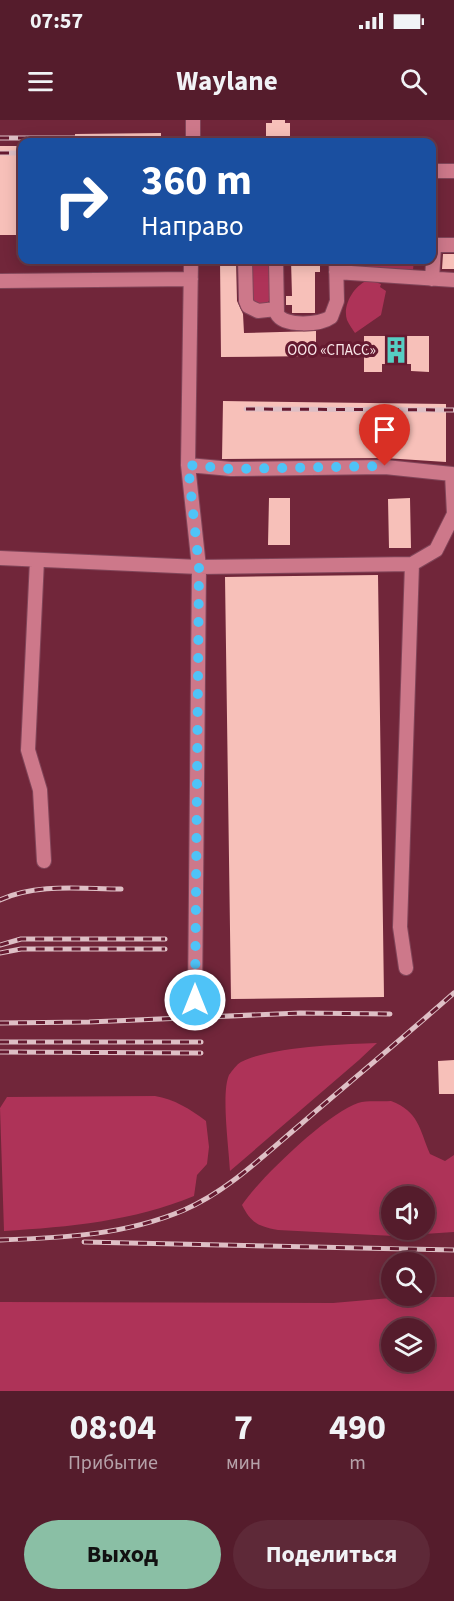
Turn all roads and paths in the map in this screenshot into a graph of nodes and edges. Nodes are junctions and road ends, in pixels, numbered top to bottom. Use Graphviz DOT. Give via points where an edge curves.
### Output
graph roads {
  1 [pos="193,120"];
  2 [pos="193,138"];
  3 [pos="436,171"];
  4 [pos="454,171"];
  5 [pos="454,245"];
  6 [pos="436,246"];
  7 [pos="191,264"];
  8 [pos="245,264"];
  9 [pos="276,264"];
  10 [pos="433,264"];
  11 [pos="336,266"];
  12 [pos="191,279"];
  13 [pos="432,279"];
  14 [pos="454,280"];
  15 [pos="0,281"];
  16 [pos="276,309"];
  17 [pos="188,465"];
  18 [pos="0,558"];
  19 [pos="36,560"];
  20 [pos="412,564"];
  21 [pos="199,567"];
  22 [pos="44,861"];
  23 [pos="405,968"];
  24 [pos="195,1000"];
  1 -- 2 [label="street"];
  3 -- 4 [label="street"];
  5 -- 6 [label="street"];
  7 -- 12 [label="street"];
  8 -- 16 [label="street" via="248,306"];
  9 -- 16 [label="street"];
  10 -- 13 [label="street"];
  11 -- 13 [label="street"];
  11 -- 16 [label="street" via="336,306 332,317 326,321 288,322 279,318"];
  12 -- 15 [label="street"];
  12 -- 17 [label="street"];
  13 -- 14 [label="street"];
  17 -- 20 [label="street" via="231,469 385,466 452,474 454,514 436,550"];
  17 -- 21 [label="street"];
  18 -- 19 [label="street"];
  19 -- 21 [label="street"];
  19 -- 22 [label="street" via="28,750 40,790"];
  20 -- 21 [label="street"];
  20 -- 23 [label="street" via="400,916"];
  21 -- 24 [label="street"];
}
